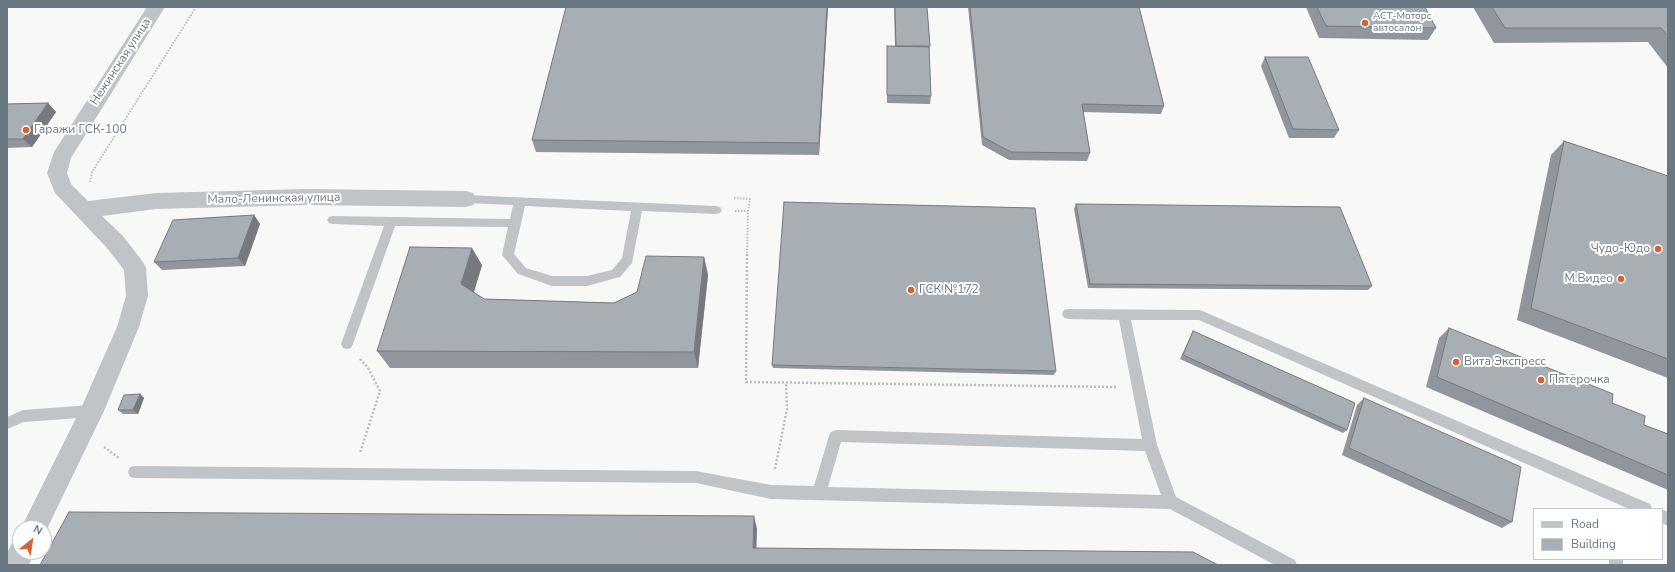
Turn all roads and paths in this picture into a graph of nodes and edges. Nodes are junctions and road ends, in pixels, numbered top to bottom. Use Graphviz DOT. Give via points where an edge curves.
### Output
graph roads {
  1 [pos="156,7"];
  2 [pos="196,7"];
  3 [pos="730,198"];
  4 [pos="466,199"];
  5 [pos="520,201"];
  6 [pos="637,206"];
  7 [pos="83,210"];
  8 [pos="716,210"];
  9 [pos="333,220"];
  10 [pos="391,222"];
  11 [pos="516,223"];
  12 [pos="1068,314"];
  13 [pos="1124,315"];
  14 [pos="347,344"];
  15 [pos="786,383"];
  16 [pos="1139,387"];
  17 [pos="92,411"];
  18 [pos="7,423"];
  19 [pos="1150,445"];
  20 [pos="135,472"];
  21 [pos="354,475"];
  22 [pos="770,492"];
  23 [pos="819,494"];
  24 [pos="1171,502"];
  25 [pos="1621,504"];
  26 [pos="1640,508"];
  27 [pos="38,520"];
  28 [pos="1290,565"];
  1 -- 7 [label="street, Нежинская улица" via="61,156 57,172 62,188"];
  2 -- 7 [label="path" via="92,172"];
  3 -- 15 [label="path" via="750,199 746,382"];
  4 -- 5 [label="lane"];
  4 -- 7 [label="street, Мало-Ленинская улица" via="306,197 156,201"];
  5 -- 6 [label="lane"];
  5 -- 11 [label="lane"];
  6 -- 8 [label="lane"];
  6 -- 11 [label="lane" via="628,260 616,274 587,281 552,281 522,271 508,255"];
  7 -- 17 [label="street" via="116,242 135,268 137,296 128,327"];
  9 -- 10 [label="lane"];
  10 -- 11 [label="lane"];
  10 -- 14 [label="lane"];
  12 -- 13 [label="lane"];
  13 -- 16 [label="lane"];
  13 -- 25 [label="lane" via="1200,315"];
  14 -- 21 [label="path" via="368,368 380,391"];
  15 -- 16 [label="path"];
  15 -- 22 [label="path" via="787,409"];
  16 -- 19 [label="lane"];
  17 -- 18 [label="lane" via="23,416"];
  17 -- 27 [label="street"];
  19 -- 23 [label="lane" via="836,436"];
  19 -- 24 [label="lane"];
  20 -- 21 [label="lane"];
  21 -- 22 [label="lane" via="696,477"];
  22 -- 23 [label="lane"];
  23 -- 24 [label="lane"];
  24 -- 28 [label="lane"];
  25 -- 26 [label="lane"];
}
